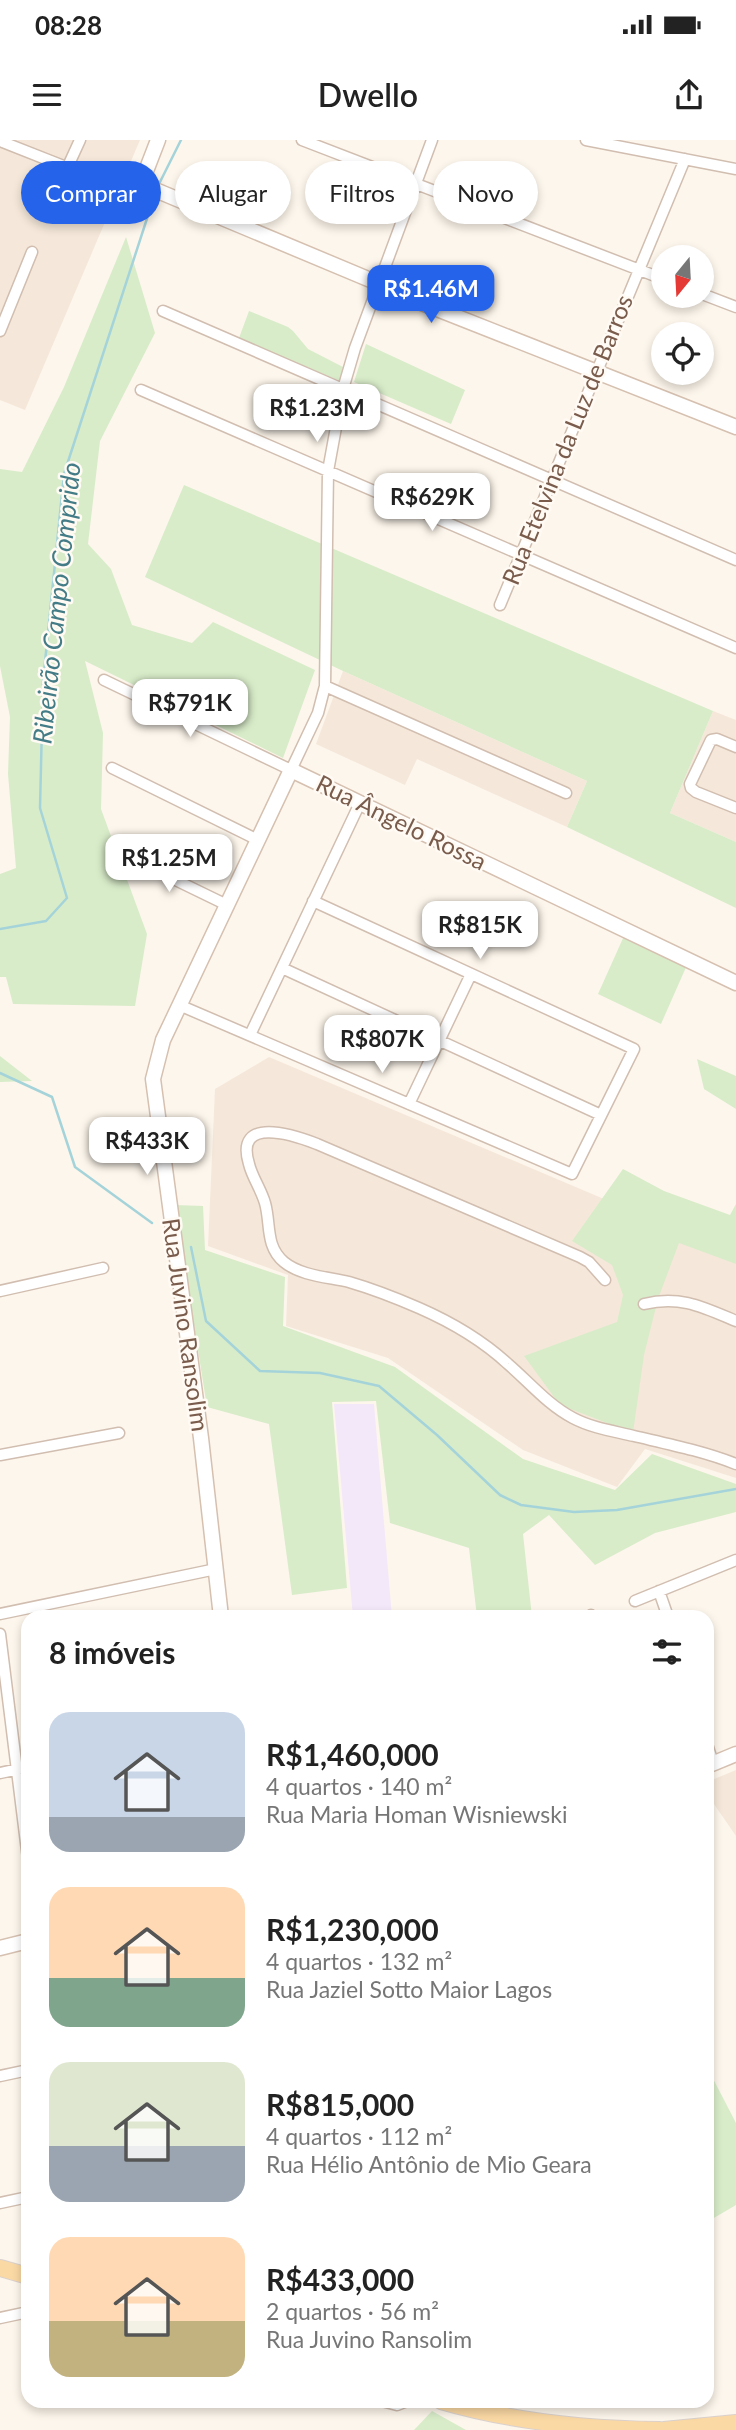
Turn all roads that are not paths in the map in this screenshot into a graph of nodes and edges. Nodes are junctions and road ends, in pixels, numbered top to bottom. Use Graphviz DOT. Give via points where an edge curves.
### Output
graph roads {
  1 [pos="80,140"];
  2 [pos="158,140"];
  3 [pos="302,140"];
  4 [pos="432,140"];
  5 [pos="586,140"];
  6 [pos="0,141"];
  7 [pos="685,159"];
  8 [pos="356,161"];
  9 [pos="736,169"];
  10 [pos="419,176"];
  11 [pos="419,185"];
  12 [pos="402,224"];
  13 [pos="32,253"];
  14 [pos="638,270"];
  15 [pos="651,275"];
  16 [pos="380,284"];
  17 [pos="714,299"];
  18 [pos="736,307"];
  19 [pos="163,311"];
  20 [pos="0,331"];
  21 [pos="596,373"];
  22 [pos="343,389"];
  23 [pos="141,390"];
  24 [pos="736,427"];
  25 [pos="328,471"];
  26 [pos="552,480"];
  27 [pos="521,555"];
  28 [pos="736,560"];
  29 [pos="500,605"];
  30 [pos="736,648"];
  31 [pos="104,681"];
  32 [pos="325,686"];
  33 [pos="736,747"];
  34 [pos="112,768"];
  35 [pos="291,770"];
  36 [pos="566,793"];
  37 [pos="360,803"];
  38 [pos="736,808"];
  39 [pos="258,840"];
  40 [pos="124,855"];
  41 [pos="313,901"];
  42 [pos="227,905"];
  43 [pos="282,968"];
  44 [pos="471,974"];
  45 [pos="736,983"];
  46 [pos="179,1005"];
  47 [pos="250,1035"];
  48 [pos="439,1041"];
  49 [pos="409,1104"];
  50 [pos="601,1115"];
  51 [pos="103,1268"];
  52 [pos="605,1280"];
  53 [pos="0,1291"];
  54 [pos="644,1304"];
  55 [pos="736,1321"];
  56 [pos="120,1433"];
  57 [pos="0,1455"];
  58 [pos="736,1464"];
  59 [pos="736,1560"];
  60 [pos="216,1569"];
  61 [pos="659,1591"];
  62 [pos="635,1601"];
  63 [pos="220,1610"];
  64 [pos="665,1610"];
  65 [pos="0,1614"];
  66 [pos="0,1634"];
  67 [pos="736,1754"];
  68 [pos="21,1763"];
  69 [pos="714,1763"];
  70 [pos="21,1769"];
  71 [pos="0,1773"];
  72 [pos="21,1943"];
  73 [pos="0,1948"];
  74 [pos="21,2072"];
  75 [pos="0,2077"];
  76 [pos="21,2198"];
  77 [pos="0,2203"];
  78 [pos="0,2268"];
  79 [pos="21,2274"];
  80 [pos="21,2314"];
  81 [pos="0,2318"];
  82 [pos="468,2408"];
  83 [pos="736,2423"];
  84 [pos="662,2430"];
  1 -- 6 [label="street" via="66,167"];
  2 -- 16 [label="street" via="141,184"];
  3 -- 8 [label="street"];
  4 -- 10 [label="street"];
  5 -- 7 [label="street"];
  7 -- 9 [label="street"];
  7 -- 14 [label="street, Rua Etelvina da Luz de Barros"];
  11 -- 14 [label="street"];
  12 -- 16 [label="street"];
  13 -- 20 [label="street"];
  14 -- 15 [label="street"];
  14 -- 21 [label="street, Rua Etelvina da Luz de Barros"];
  16 -- 21 [label="street"];
  16 -- 22 [label="street"];
  17 -- 18 [label="street"];
  19 -- 22 [label="street"];
  21 -- 24 [label="street"];
  21 -- 26 [label="street, Rua Etelvina da Luz de Barros"];
  22 -- 25 [label="street"];
  22 -- 26 [label="street"];
  23 -- 25 [label="street"];
  25 -- 27 [label="street"];
  25 -- 32 [label="street"];
  26 -- 27 [label="street, Rua Etelvina da Luz de Barros"];
  26 -- 28 [label="street"];
  27 -- 29 [label="street, Rua Etelvina da Luz de Barros"];
  27 -- 30 [label="street"];
  31 -- 35 [label="street, Rua Ângelo Rossa"];
  32 -- 35 [label="street" via="318,713"];
  32 -- 36 [label="street"];
  33 -- 38 [label="street" via="711,740 690,783 696,792"];
  34 -- 39 [label="street"];
  35 -- 37 [label="street, Rua Ângelo Rossa"];
  35 -- 39 [label="street, Rua Juvino Ransolim"];
  37 -- 41 [label="street"];
  37 -- 45 [label="street, Rua Ângelo Rossa"];
  39 -- 42 [label="street, Rua Juvino Ransolim"];
  40 -- 42 [label="street"];
  41 -- 43 [label="street"];
  41 -- 44 [label="street"];
  42 -- 46 [label="street, Rua Juvino Ransolim"];
  43 -- 47 [label="street"];
  43 -- 48 [label="street"];
  44 -- 48 [label="street"];
  44 -- 50 [label="street" via="634,1049"];
  46 -- 47 [label="street"];
  46 -- 60 [label="street, Rua Juvino Ransolim" via="158,1052 153,1092"];
  47 -- 49 [label="street"];
  48 -- 49 [label="street"];
  48 -- 50 [label="street"];
  49 -- 50 [label="street" via="572,1174"];
  51 -- 53 [label="street"];
  52 -- 58 [label="street" via="580,1257 317,1144 270,1131 253,1137 248,1145 249,1165 265,1204 271,1244 293,1268 373,1290 443,1319 489,1348 575,1419"];
  54 -- 55 [label="street" via="684,1301"];
  56 -- 57 [label="street"];
  59 -- 61 [label="street"];
  60 -- 63 [label="street, Rua Juvino Ransolim"];
  60 -- 65 [label="street"];
  61 -- 62 [label="street"];
  61 -- 64 [label="street"];
  66 -- 68 [label="street"];
  67 -- 69 [label="street"];
  70 -- 71 [label="street"];
  72 -- 73 [label="street"];
  74 -- 75 [label="street"];
  76 -- 77 [label="street"];
  78 -- 79 [label="main road"];
  80 -- 81 [label="street"];
  82 -- 84 [label="main road" via="533,2422"];
  83 -- 84 [label="main road"];
}
